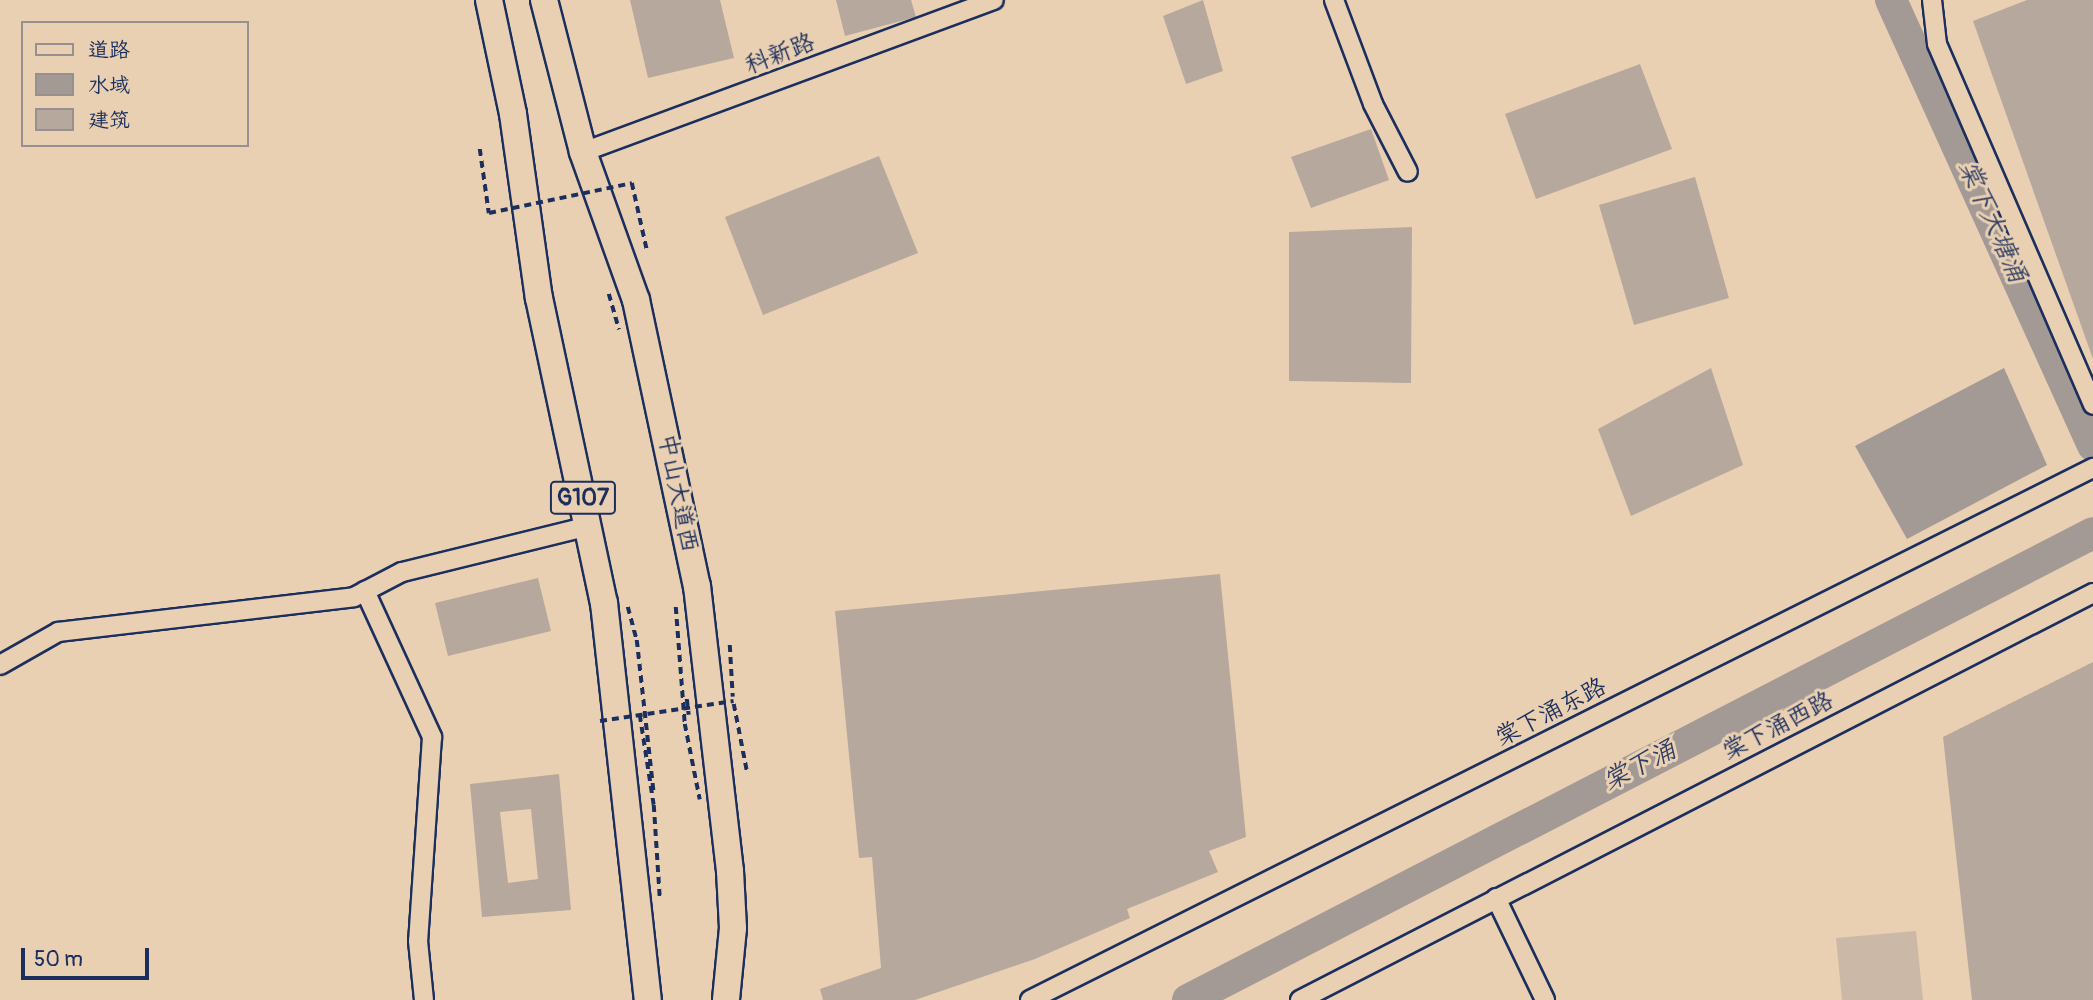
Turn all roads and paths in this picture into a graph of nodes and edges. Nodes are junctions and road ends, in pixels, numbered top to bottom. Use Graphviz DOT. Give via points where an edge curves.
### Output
graph roads {
  1 [pos="489,0"];
  2 [pos="544,0"];
  3 [pos="994,0"];
  4 [pos="1335,0"];
  5 [pos="1932,0"];
  6 [pos="480,149"];
  7 [pos="583,152"];
  8 [pos="1408,172"];
  9 [pos="647,250"];
  10 [pos="2093,405"];
  11 [pos="2089,470"];
  12 [pos="589,526"];
  13 [pos="365,592"];
  14 [pos="2093,593"];
  15 [pos="676,597"];
  16 [pos="625,599"];
  17 [pos="730,645"];
  18 [pos="0,665"];
  19 [pos="734,701"];
  20 [pos="640,715"];
  21 [pos="600,721"];
  22 [pos="747,771"];
  23 [pos="654,805"];
  24 [pos="704,808"];
  25 [pos="1496,898"];
  26 [pos="661,912"];
  27 [pos="424,1000"];
  28 [pos="648,1000"];
  29 [pos="726,1000"];
  30 [pos="1030,1000"];
  31 [pos="1300,1000"];
  32 [pos="1545,1000"];
  1 -- 12 [label="highway, G107" via="513,114 539,298"];
  2 -- 7 [label="highway, 中山大道西"];
  3 -- 7 [label="street, 科新路"];
  4 -- 8 [label="street" via="1373,104"];
  5 -- 10 [label="street" via="1937,44"];
  6 -- 9 [label="path, bridge" via="489,213 632,183"];
  7 -- 29 [label="highway, 中山大道西" via="636,300 696,586 730,871 733,928"];
  11 -- 30 [label="street, 棠下涌东路"];
  12 -- 13 [label="street" via="402,572"];
  12 -- 28 [label="highway, G107" via="625,753"];
  13 -- 18 [label="street" via="58,632"];
  13 -- 27 [label="street" via="432,737 418,941"];
  14 -- 25 [label="street, 棠下涌西路"];
  15 -- 24 [label="path" via="688,745"];
  16 -- 23 [label="path" via="643,683"];
  17 -- 19 [label="path"];
  19 -- 20 [label="path, bridge"];
  19 -- 22 [label="path"];
  20 -- 21 [label="path, bridge"];
  20 -- 23 [label="path"];
  23 -- 26 [label="path"];
  25 -- 31 [label="street, 棠下涌西路"];
  25 -- 32 [label="street"];
}
